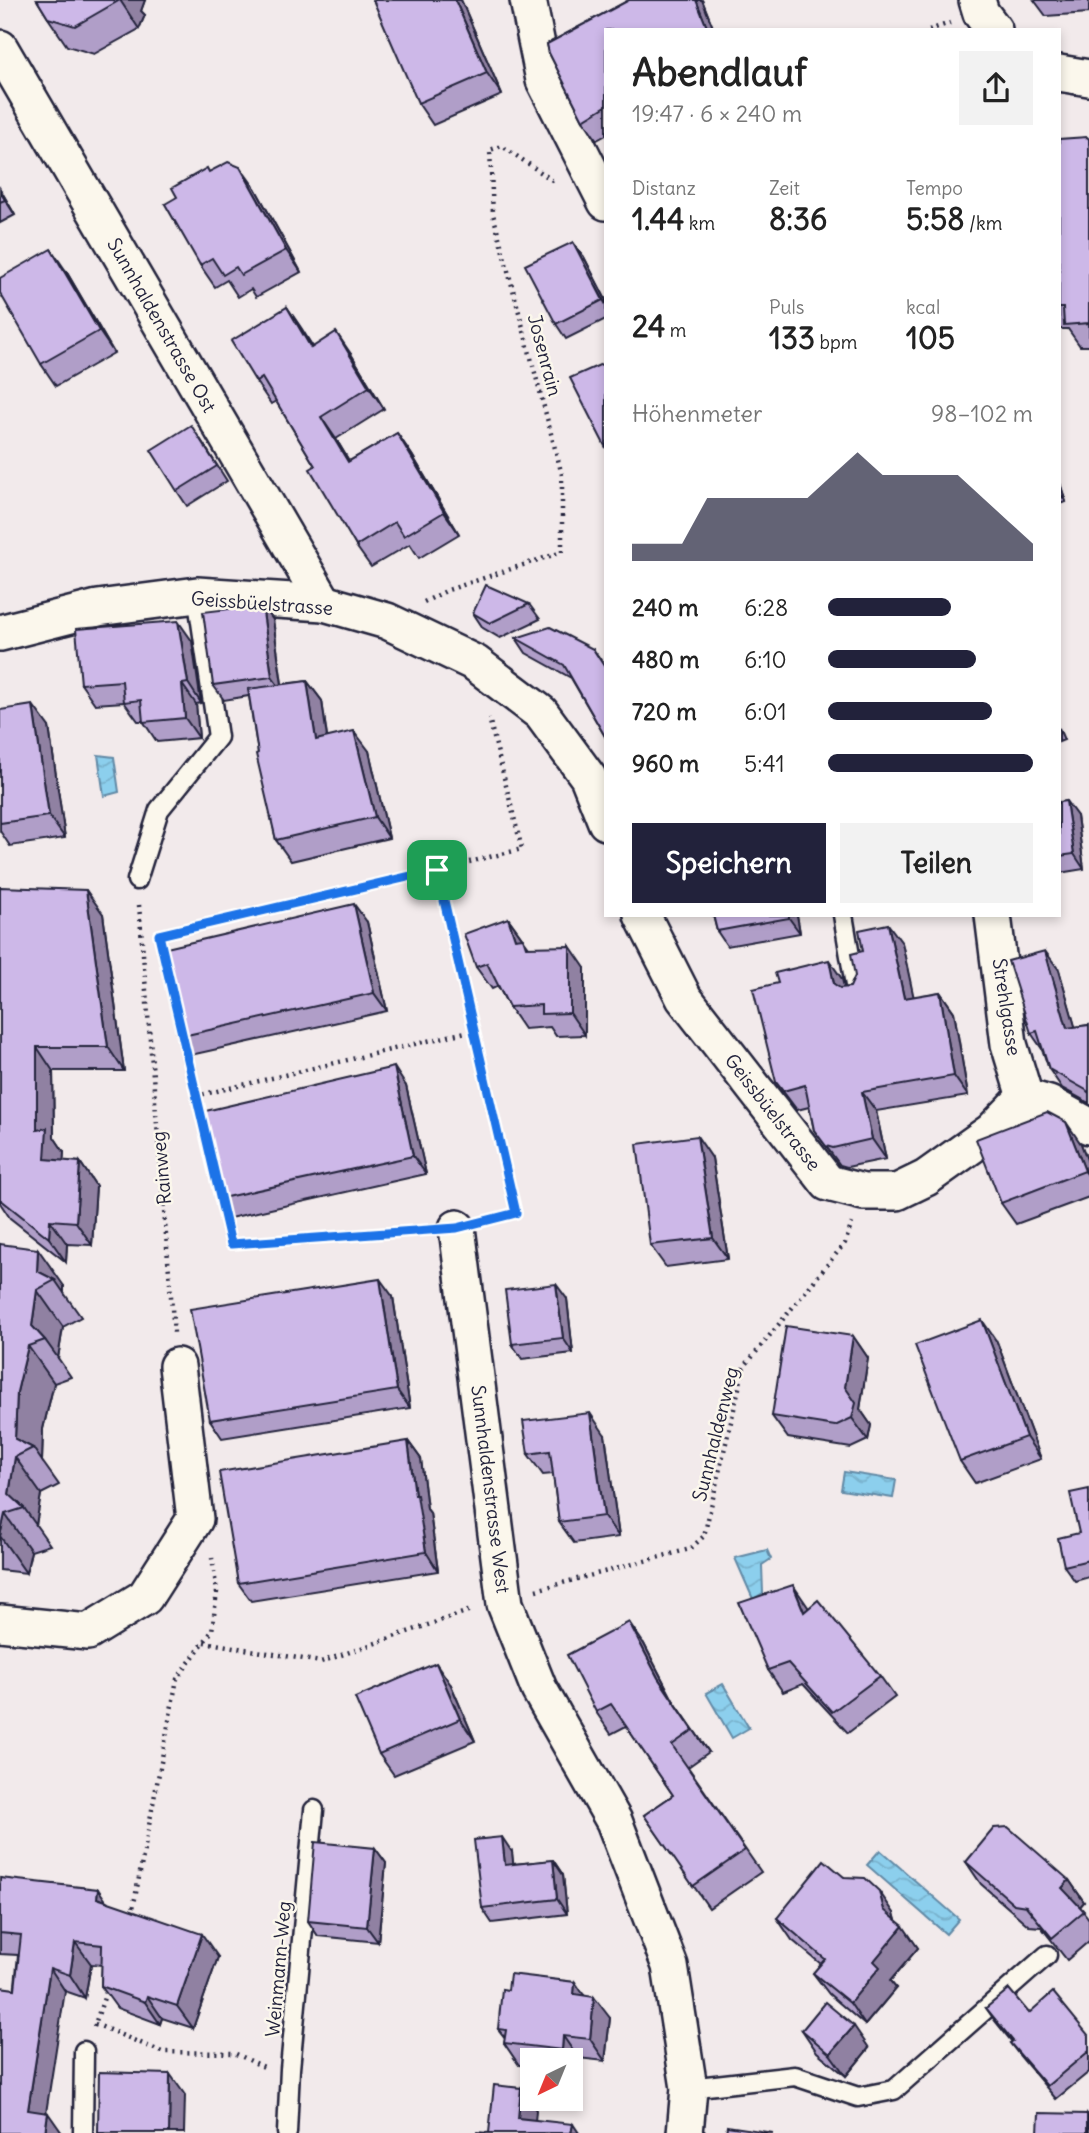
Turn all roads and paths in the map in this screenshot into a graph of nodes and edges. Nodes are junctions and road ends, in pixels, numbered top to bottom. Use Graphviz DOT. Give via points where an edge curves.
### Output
graph roads {
  1 [pos="528,0"];
  2 [pos="977,0"];
  3 [pos="992,28"];
  4 [pos="0,48"];
  5 [pos="1061,73"];
  6 [pos="1089,78"];
  7 [pos="560,175"];
  8 [pos="604,198"];
  9 [pos="197,595"];
  10 [pos="324,603"];
  11 [pos="387,621"];
  12 [pos="0,633"];
  13 [pos="488,716"];
  14 [pos="604,817"];
  15 [pos="437,870"];
  16 [pos="137,880"];
  17 [pos="643,917"];
  18 [pos="844,917"];
  19 [pos="993,917"];
  20 [pos="165,962"];
  21 [pos="857,998"];
  22 [pos="474,1030"];
  23 [pos="184,1042"];
  24 [pos="196,1096"];
  25 [pos="1026,1097"];
  26 [pos="202,1123"];
  27 [pos="1089,1126"];
  28 [pos="863,1192"];
  29 [pos="221,1203"];
  30 [pos="457,1228"];
  31 [pos="177,1366"];
  32 [pos="195,1519"];
  33 [pos="573,1581"];
  34 [pos="451,1617"];
  35 [pos="0,1623"];
  36 [pos="204,1642"];
  37 [pos="314,1810"];
  38 [pos="128,1927"];
  39 [pos="1047,1955"];
  40 [pos="107,1987"];
  41 [pos="95,2024"];
  42 [pos="84,2054"];
  43 [pos="290,2069"];
  44 [pos="689,2088"];
  45 [pos="83,2133"];
  46 [pos="287,2133"];
  47 [pos="685,2133"];
  1 -- 8 [label="street" via="544,80"];
  2 -- 3 [label="street"];
  4 -- 10 [label="street, Sunnhaldenstrasse Ost"];
  5 -- 6 [label="street"];
  7 -- 11 [label="path, Josenrain" via="552,180 502,146 490,150 493,214 562,475 562,552 448,590"];
  9 -- 10 [label="street, Geissbüelstrasse"];
  9 -- 12 [label="street, Geissbüelstrasse" via="98,608"];
  9 -- 16 [label="lane" via="218,737 159,810"];
  10 -- 11 [label="street, Geissbüelstrasse"];
  11 -- 14 [label="street, Geissbüelstrasse" via="475,663 541,712 588,777"];
  13 -- 15 [label="path" via="522,849"];
  15 -- 20 [label="path" via="159,935"];
  15 -- 22 [label="path"];
  16 -- 31 [label="path, Rainweg"];
  17 -- 28 [label="street, Geissbüelstrasse" via="684,998 828,1183"];
  18 -- 21 [label="lane"];
  19 -- 25 [label="street, Strehlgasse" via="1009,1044"];
  22 -- 24 [label="path"];
  22 -- 30 [label="path" via="516,1213"];
  23 -- 24 [label="path"];
  24 -- 26 [label="path"];
  25 -- 27 [label="street"];
  25 -- 28 [label="street, Geissbüelstrasse" via="992,1132 926,1178 897,1192"];
  28 -- 33 [label="path, Sunnhaldenweg" via="845,1243 744,1367 704,1536 690,1549"];
  29 -- 30 [label="path" via="231,1244"];
  30 -- 44 [label="street, Sunnhaldenstrasse West" via="505,1604 539,1689 614,1821 670,1966"];
  31 -- 32 [label="street"];
  32 -- 35 [label="street" via="145,1597 88,1632"];
  32 -- 36 [label="path" via="213,1562 217,1592 212,1631"];
  34 -- 36 [label="path" via="321,1662"];
  36 -- 38 [label="path" via="177,1679"];
  37 -- 43 [label="lane, Weinmann-Weg"];
  39 -- 44 [label="lane" via="894,2090 858,2096 795,2076"];
  40 -- 41 [label="path"];
  41 -- 42 [label="path"];
  41 -- 43 [label="path" via="162,2052 234,2053 265,2067"];
  42 -- 45 [label="lane"];
  43 -- 46 [label="lane, Weinmann-Weg"];
  44 -- 47 [label="street, Sunnhaldenstrasse West"];
}
